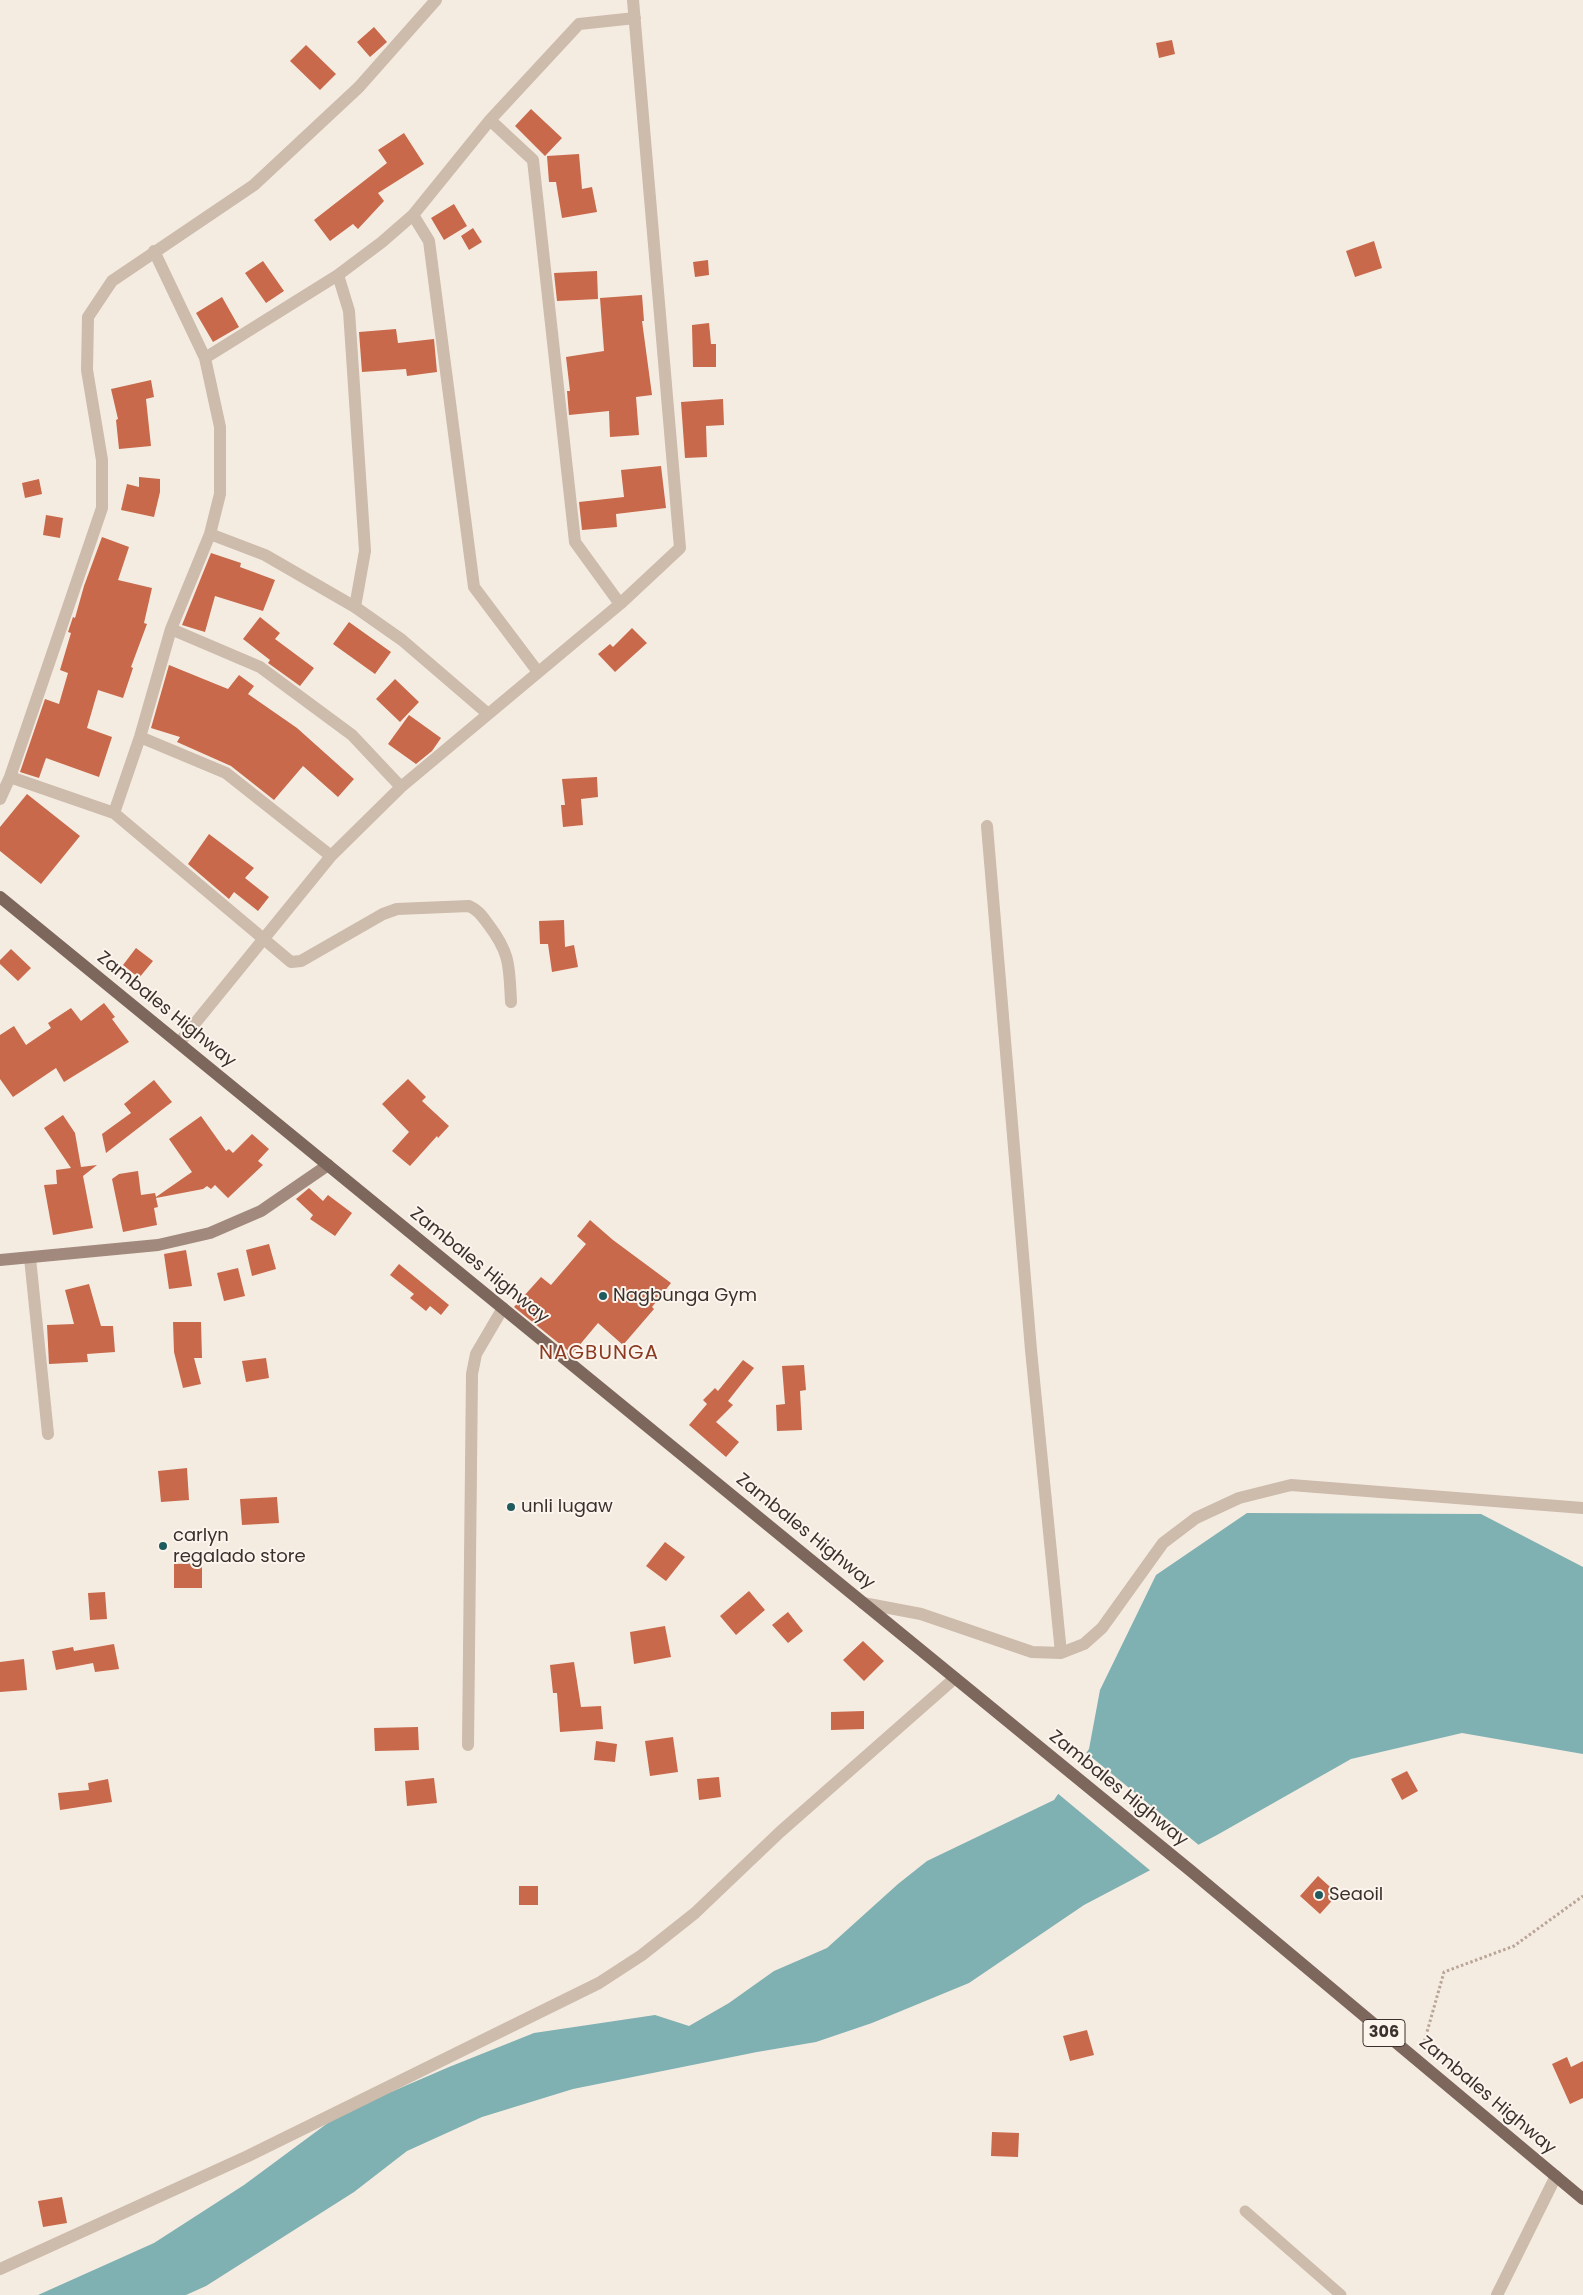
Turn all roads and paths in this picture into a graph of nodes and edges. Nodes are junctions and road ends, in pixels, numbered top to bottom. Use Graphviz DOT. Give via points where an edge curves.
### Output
graph roads {
  1 [pos="436,0"];
  2 [pos="633,0"];
  3 [pos="636,18"];
  4 [pos="490,120"];
  5 [pos="413,215"];
  6 [pos="154,252"];
  7 [pos="338,275"];
  8 [pos="205,358"];
  9 [pos="210,534"];
  10 [pos="620,604"];
  11 [pos="355,606"];
  12 [pos="171,629"];
  13 [pos="538,672"];
  14 [pos="487,713"];
  15 [pos="140,737"];
  16 [pos="10,777"];
  17 [pos="401,787"];
  18 [pos="0,799"];
  19 [pos="114,813"];
  20 [pos="987,826"];
  21 [pos="331,856"];
  22 [pos="0,897"];
  23 [pos="264,939"];
  24 [pos="511,1002"];
  25 [pos="179,1044"];
  26 [pos="328,1165"];
  27 [pos="30,1258"];
  28 [pos="0,1260"];
  29 [pos="503,1308"];
  30 [pos="48,1434"];
  31 [pos="1583,1508"];
  32 [pos="863,1602"];
  33 [pos="1060,1653"];
  34 [pos="955,1678"];
  35 [pos="468,1745"];
  36 [pos="1583,1896"];
  37 [pos="1419,2062"];
  38 [pos="1556,2176"];
  39 [pos="1580,2197"];
  40 [pos="1245,2211"];
  41 [pos="0,2269"];
  42 [pos="1341,2295"];
  43 [pos="1497,2295"];
  1 -- 6 [label="street" via="359,86 254,185"];
  2 -- 3 [label="street"];
  3 -- 4 [label="street" via="579,24"];
  3 -- 10 [label="street" via="680,548"];
  4 -- 5 [label="street"];
  4 -- 10 [label="street" via="533,160 575,542"];
  5 -- 7 [label="street"];
  5 -- 13 [label="street" via="429,241 474,587"];
  6 -- 8 [label="street"];
  6 -- 16 [label="street" via="112,281 88,317 87,370 102,460 102,508"];
  7 -- 8 [label="street"];
  7 -- 11 [label="street" via="349,311 365,550"];
  8 -- 9 [label="street" via="220,427 220,494"];
  9 -- 11 [label="street" via="264,555"];
  9 -- 12 [label="street"];
  10 -- 13 [label="street"];
  11 -- 14 [label="street" via="402,640"];
  12 -- 15 [label="street"];
  12 -- 17 [label="street" via="260,667 352,735"];
  13 -- 14 [label="street"];
  14 -- 17 [label="street"];
  15 -- 19 [label="street"];
  15 -- 21 [label="street" via="226,773"];
  16 -- 18 [label="street"];
  16 -- 19 [label="street"];
  17 -- 21 [label="street"];
  19 -- 23 [label="street"];
  20 -- 33 [label="street"];
  21 -- 23 [label="street"];
  22 -- 25 [label="main road, Zambales Highway / 306"];
  23 -- 24 [label="street" via="291,962 296,962 397,909 469,906 478,911 502,942 509,960"];
  23 -- 25 [label="street"];
  25 -- 26 [label="main road, Zambales Highway / 306"];
  26 -- 27 [label="street" via="261,1211 210,1233 158,1245"];
  26 -- 29 [label="main road, Zambales Highway / 306"];
  27 -- 28 [label="street"];
  27 -- 30 [label="street"];
  29 -- 32 [label="main road, Zambales Highway / 306"];
  29 -- 35 [label="street" via="476,1354 472,1374"];
  31 -- 33 [label="street" via="1291,1485 1239,1498 1196,1518 1163,1543 1102,1628 1084,1644"];
  32 -- 33 [label="street" via="921,1614 1032,1652"];
  32 -- 34 [label="main road, Zambales Highway / 306"];
  34 -- 37 [label="main road, Zambales Highway / 306"];
  34 -- 41 [label="street" via="780,1832 695,1913 642,1955 599,1983 248,2156"];
  36 -- 37 [label="path" via="1514,1946 1444,1972"];
  37 -- 38 [label="main road, Zambales Highway / 306"];
  38 -- 39 [label="main road, Zambales Highway / 306"];
  38 -- 43 [label="street"];
  40 -- 42 [label="lane"];
}
